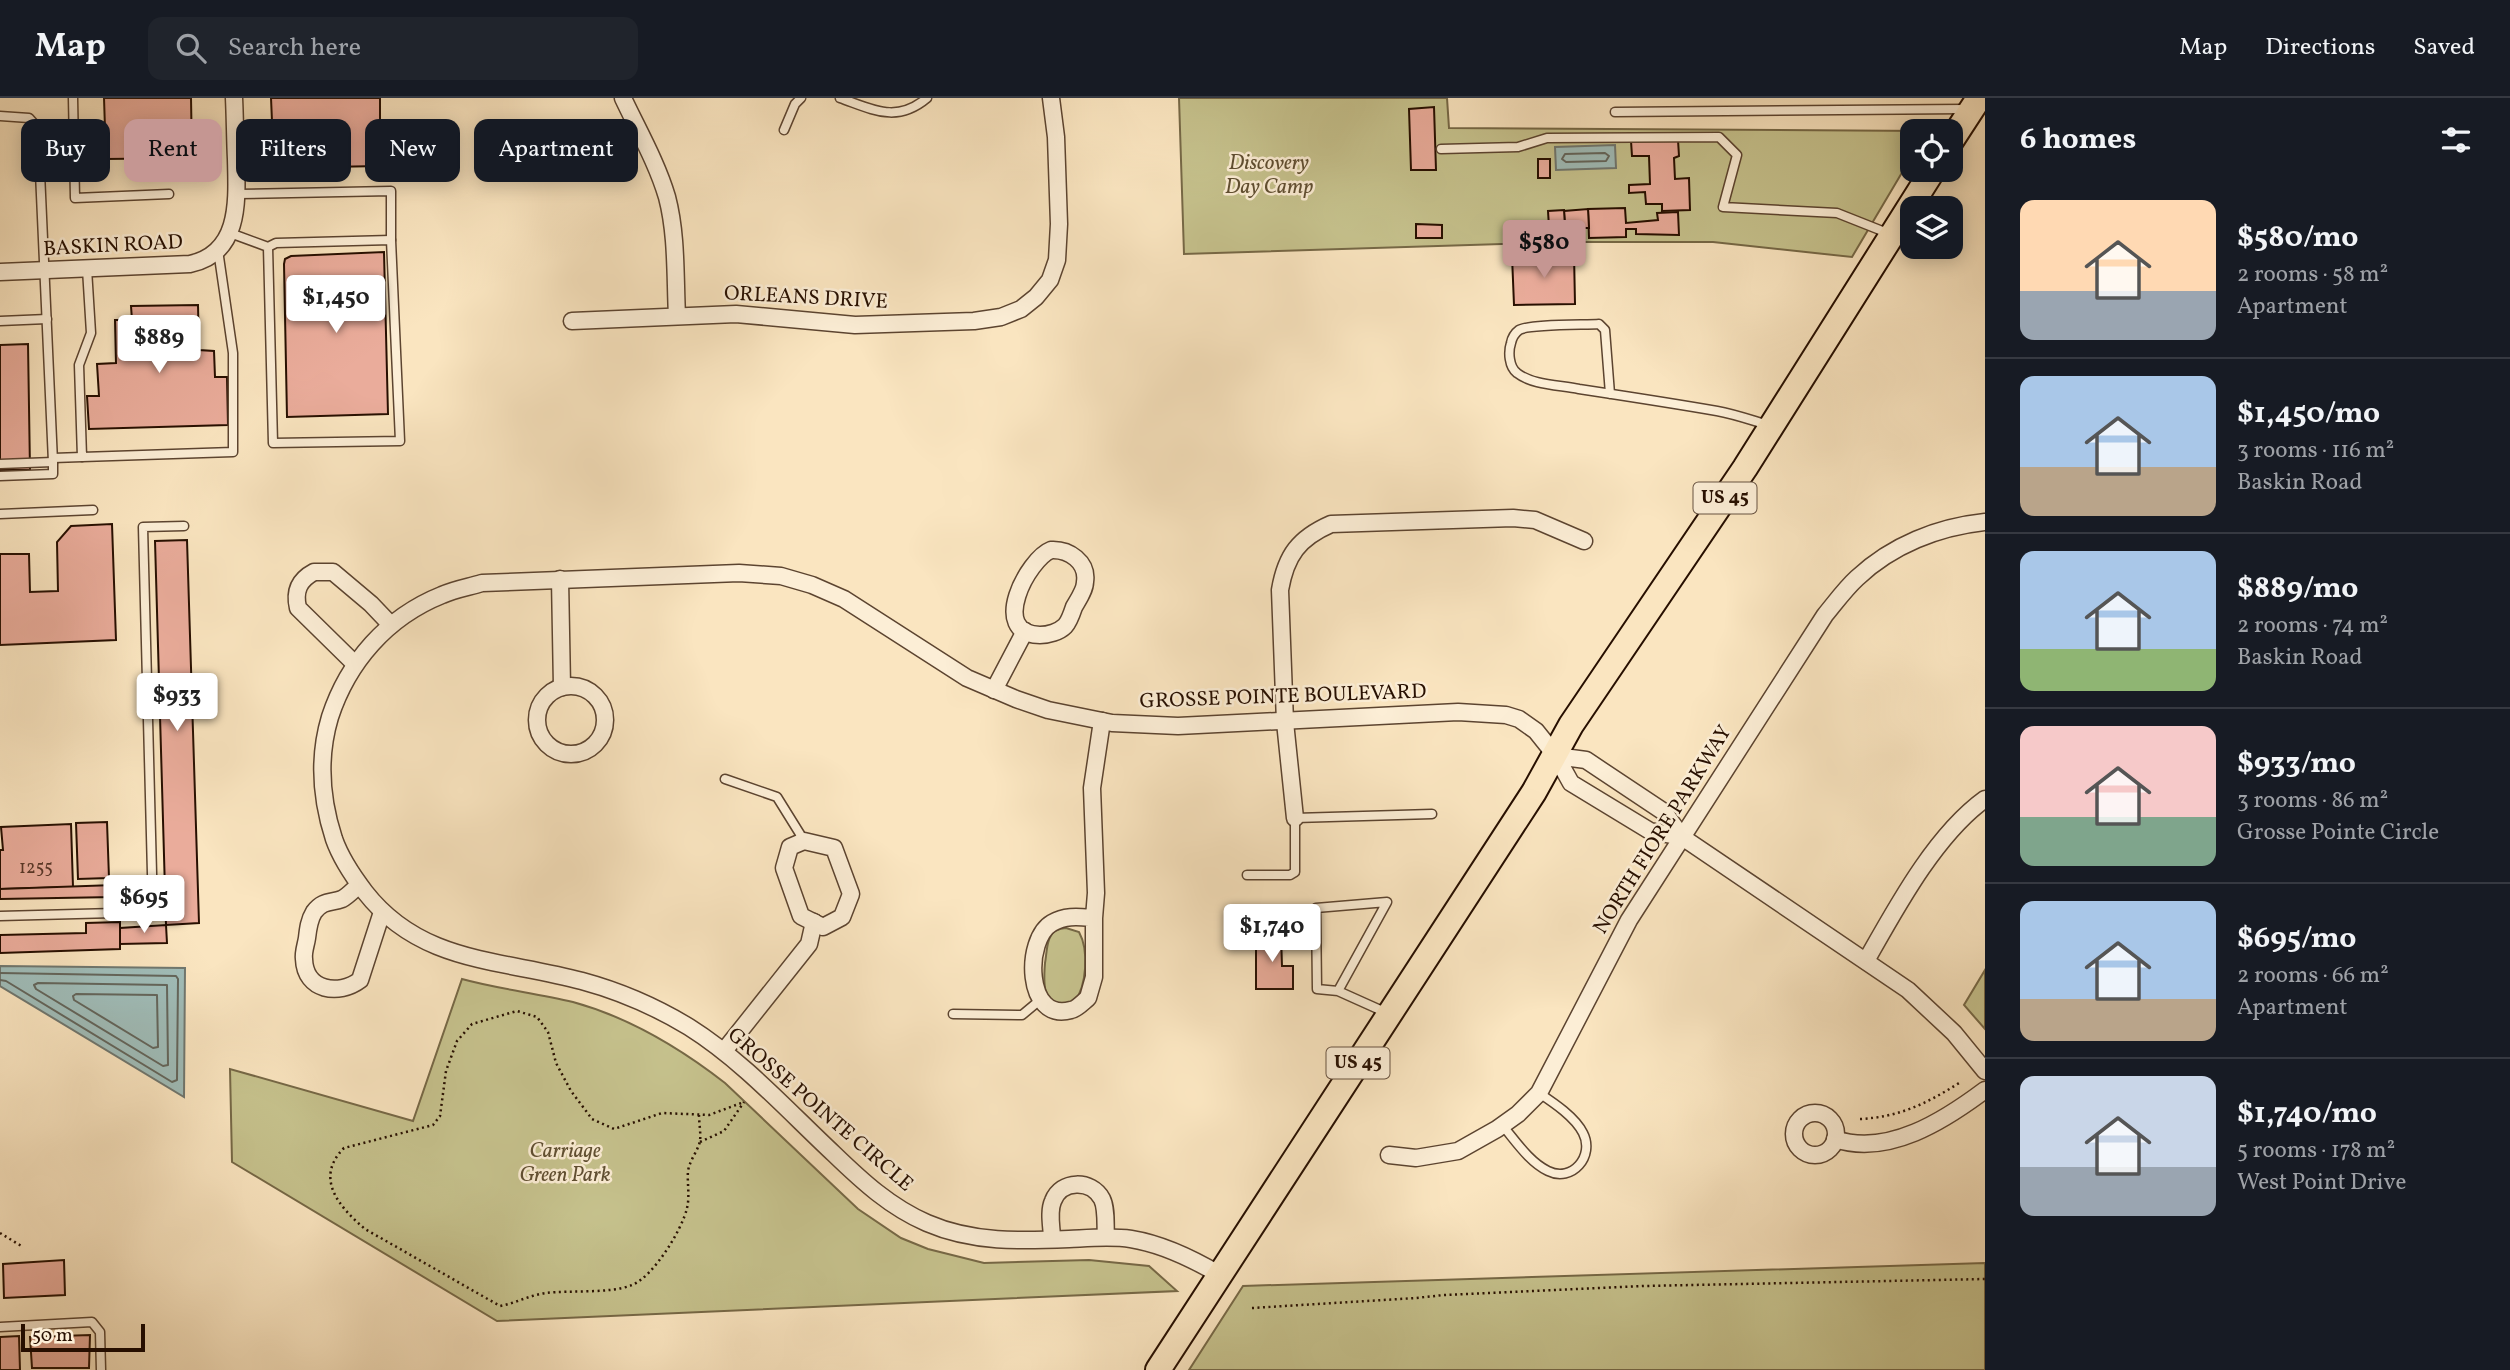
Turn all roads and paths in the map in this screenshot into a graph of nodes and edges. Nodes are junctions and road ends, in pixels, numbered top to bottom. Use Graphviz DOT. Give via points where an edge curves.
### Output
graph roads {
  1 [pos="73,98"];
  2 [pos="234,98"];
  3 [pos="623,98"];
  4 [pos="801,98"];
  5 [pos="840,98"];
  6 [pos="927,98"];
  7 [pos="1051,98"];
  8 [pos="1975,104"];
  9 [pos="1615,112"];
  10 [pos="0,116"];
  11 [pos="1963,122"];
  12 [pos="784,130"];
  13 [pos="1441,149"];
  14 [pos="1925,182"];
  15 [pos="169,194"];
  16 [pos="237,194"];
  17 [pos="1892,235"];
  18 [pos="391,240"];
  19 [pos="223,242"];
  20 [pos="268,247"];
  21 [pos="87,269"];
  22 [pos="45,271"];
  23 [pos="0,272"];
  24 [pos="677,316"];
  25 [pos="47,319"];
  26 [pos="0,321"];
  27 [pos="572,321"];
  28 [pos="1610,394"];
  29 [pos="1771,426"];
  30 [pos="82,457"];
  31 [pos="53,460"];
  32 [pos="0,464"];
  33 [pos="0,476"];
  34 [pos="93,510"];
  35 [pos="0,514"];
  36 [pos="1985,522"];
  37 [pos="184,526"];
  38 [pos="1584,541"];
  39 [pos="560,579"];
  40 [pos="391,625"];
  41 [pos="1025,631"];
  42 [pos="374,641"];
  43 [pos="355,664"];
  44 [pos="562,687"];
  45 [pos="994,690"];
  46 [pos="1102,721"];
  47 [pos="1285,722"];
  48 [pos="1556,756"];
  49 [pos="726,779"];
  50 [pos="1985,799"];
  51 [pos="1432,814"];
  52 [pos="1295,818"];
  53 [pos="1682,837"];
  54 [pos="801,842"];
  55 [pos="1247,875"];
  56 [pos="359,885"];
  57 [pos="382,912"];
  58 [pos="0,916"];
  59 [pos="1094,918"];
  60 [pos="814,922"];
  61 [pos="1866,961"];
  62 [pos="1338,991"];
  63 [pos="1040,1000"];
  64 [pos="953,1014"];
  65 [pos="1390,1014"];
  66 [pos="724,1051"];
  67 [pos="1985,1071"];
  68 [pos="1959,1083"];
  69 [pos="1985,1090"];
  70 [pos="1539,1093"];
  71 [pos="699,1115"];
  72 [pos="1860,1119"];
  73 [pos="1502,1125"];
  74 [pos="1835,1139"];
  75 [pos="700,1142"];
  76 [pos="1389,1155"];
  77 [pos="0,1234"];
  78 [pos="1106,1237"];
  79 [pos="1052,1239"];
  80 [pos="23,1247"];
  81 [pos="1220,1275"];
  82 [pos="1985,1279"];
  83 [pos="1252,1308"];
  84 [pos="0,1327"];
  85 [pos="101,1370"];
  86 [pos="1158,1370"];
  1 -- 15 [label="lane" via="75,198"];
  2 -- 16 [label="street"];
  3 -- 24 [label="street" via="667,197"];
  4 -- 12 [label="lane"];
  5 -- 6 [label="lane" via="885,114 902,112"];
  7 -- 24 [label="street, ORLEANS DRIVE" via="1058,260 1050,280 1021,309 974,321 855,325 765,315"];
  8 -- 9 [label="lane"];
  8 -- 11 [label="main road"];
  10 -- 22 [label="lane" via="29,118 38,128"];
  13 -- 17 [label="lane" via="1518,147 1547,138 1719,137 1737,155 1723,207 1837,213"];
  14 -- 17 [label="main road, US 45"];
  16 -- 18 [label="lane" via="391,191"];
  16 -- 19 [label="street"];
  17 -- 29 [label="main road, US 45"];
  18 -- 20 [label="lane" via="276,243"];
  18 -- 20 [label="lane" via="400,441 273,443"];
  19 -- 20 [label="lane"];
  19 -- 21 [label="street, BASKIN ROAD" via="202,261 190,264"];
  19 -- 30 [label="lane" via="233,353 233,452"];
  21 -- 22 [label="street, BASKIN ROAD"];
  21 -- 30 [label="lane" via="91,333 79,365"];
  22 -- 23 [label="street, BASKIN ROAD"];
  22 -- 25 [label="lane"];
  24 -- 27 [label="street, ORLEANS DRIVE"];
  25 -- 26 [label="lane"];
  25 -- 31 [label="lane"];
  28 -- 28 [label="lane" via="1520,375 1510,360 1514,335 1525,327 1603,326"];
  28 -- 29 [label="lane" via="1720,411"];
  29 -- 48 [label="main road, US 45" via="1572,725"];
  30 -- 31 [label="lane"];
  31 -- 32 [label="lane"];
  31 -- 33 [label="lane" via="52,474"];
  34 -- 35 [label="lane"];
  36 -- 53 [label="street, NORTH FIORE PARKWAY" via="1926,535 1854,580 1825,615"];
  37 -- 58 [label="lane" via="143,527 153,912"];
  38 -- 47 [label="street" via="1535,520 1513,518 1331,524 1312,532 1296,547 1283,571 1280,590"];
  39 -- 40 [label="street, GROSSE POINTE BOULEVARD" via="482,583 443,594"];
  39 -- 44 [label="street"];
  39 -- 45 [label="street, GROSSE POINTE BOULEVARD" via="739,573 780,576 844,599 967,678"];
  40 -- 42 [label="street, GROSSE POINTE BOULEVARD"];
  40 -- 43 [label="street" via="333,572 314,572 300,583 298,608"];
  41 -- 41 [label="street" via="1014,616 1015,598 1042,553 1069,552 1081,565 1086,583 1066,626 1042,636"];
  41 -- 45 [label="street"];
  42 -- 43 [label="street, GROSSE POINTE CIRCLE"];
  43 -- 56 [label="street, GROSSE POINTE CIRCLE" via="338,695 322,754 328,821 338,850"];
  44 -- 44 [label="street" via="587,690 602,706 605,717 600,739 582,752 559,752 537,728 539,706"];
  45 -- 46 [label="street, GROSSE POINTE BOULEVARD" via="1048,710"];
  46 -- 47 [label="street, GROSSE POINTE BOULEVARD" via="1178,726"];
  46 -- 59 [label="street" via="1092,788"];
  47 -- 48 [label="street, GROSSE POINTE BOULEVARD" via="1488,712 1519,719 1536,731"];
  47 -- 52 [label="street"];
  48 -- 53 [label="street, GROSSE POINTE BOULEVARD" via="1586,760 1664,812"];
  48 -- 53 [label="street, GROSSE POINTE BOULEVARD" via="1571,783 1650,831"];
  48 -- 65 [label="main road, US 45"];
  49 -- 54 [label="lane" via="777,797"];
  50 -- 61 [label="street" via="1944,839"];
  51 -- 52 [label="lane"];
  52 -- 55 [label="lane" via="1295,872"];
  53 -- 61 [label="street, GROSSE POINTE BOULEVARD"];
  53 -- 70 [label="street, NORTH FIORE PARKWAY" via="1617,941"];
  54 -- 60 [label="street" via="790,846 784,868 801,916"];
  54 -- 60 [label="street" via="834,848 851,894 842,918 823,926"];
  56 -- 57 [label="street, GROSSE POINTE CIRCLE"];
  56 -- 57 [label="street" via="313,913 303,959 312,979 320,986 341,990 360,981"];
  57 -- 66 [label="street, GROSSE POINTE CIRCLE" via="395,924 451,953 584,981 637,1000"];
  59 -- 63 [label="street" via="1068,916 1050,923 1038,937 1034,975"];
  59 -- 63 [label="street" via="1094,976 1088,998 1071,1010 1054,1011"];
  60 -- 66 [label="street" via="809,944"];
  61 -- 67 [label="street, GROSSE POINTE BOULEVARD" via="1931,1010"];
  62 -- 62 [label="lane" via="1317,989 1315,908 1387,902"];
  62 -- 65 [label="lane"];
  63 -- 64 [label="lane" via="1022,1015"];
  65 -- 81 [label="main road, US 45"];
  66 -- 79 [label="street, GROSSE POINTE CIRCLE" via="866,1185 907,1213 953,1233 1011,1241"];
  68 -- 72 [label="path" via="1929,1102 1886,1118"];
  69 -- 74 [label="street" via="1907,1136 1866,1144"];
  70 -- 73 [label="street, NORTH FIORE PARKWAY"];
  70 -- 73 [label="lane" via="1582,1130 1586,1154 1574,1170 1564,1175 1539,1166"];
  71 -- 75 [label="path"];
  71 -- 75 [label="path" via="744,1102 724,1131"];
  71 -- 75 [label="path" via="662,1113 614,1129 592,1119 570,1091 548,1032 537,1017 517,1011 472,1024 457,1041 446,1071 440,1116 433,1125 344,1148 333,1158 328,1175 335,1195 365,1229 500,1306 544,1293 617,1288 640,1280 671,1244 683,1220 688,1206 688,1172"];
  73 -- 76 [label="street, NORTH FIORE PARKWAY" via="1448,1154"];
  77 -- 80 [label="path"];
  78 -- 79 [label="street, GROSSE POINTE CIRCLE"];
  78 -- 79 [label="street" via="1102,1199 1090,1187 1073,1184 1053,1200"];
  78 -- 81 [label="street, GROSSE POINTE CIRCLE" via="1159,1246"];
  81 -- 86 [label="main road, US 45"];
  82 -- 83 [label="path" via="1644,1286"];
  84 -- 85 [label="lane" via="92,1322 100,1332"];
}
